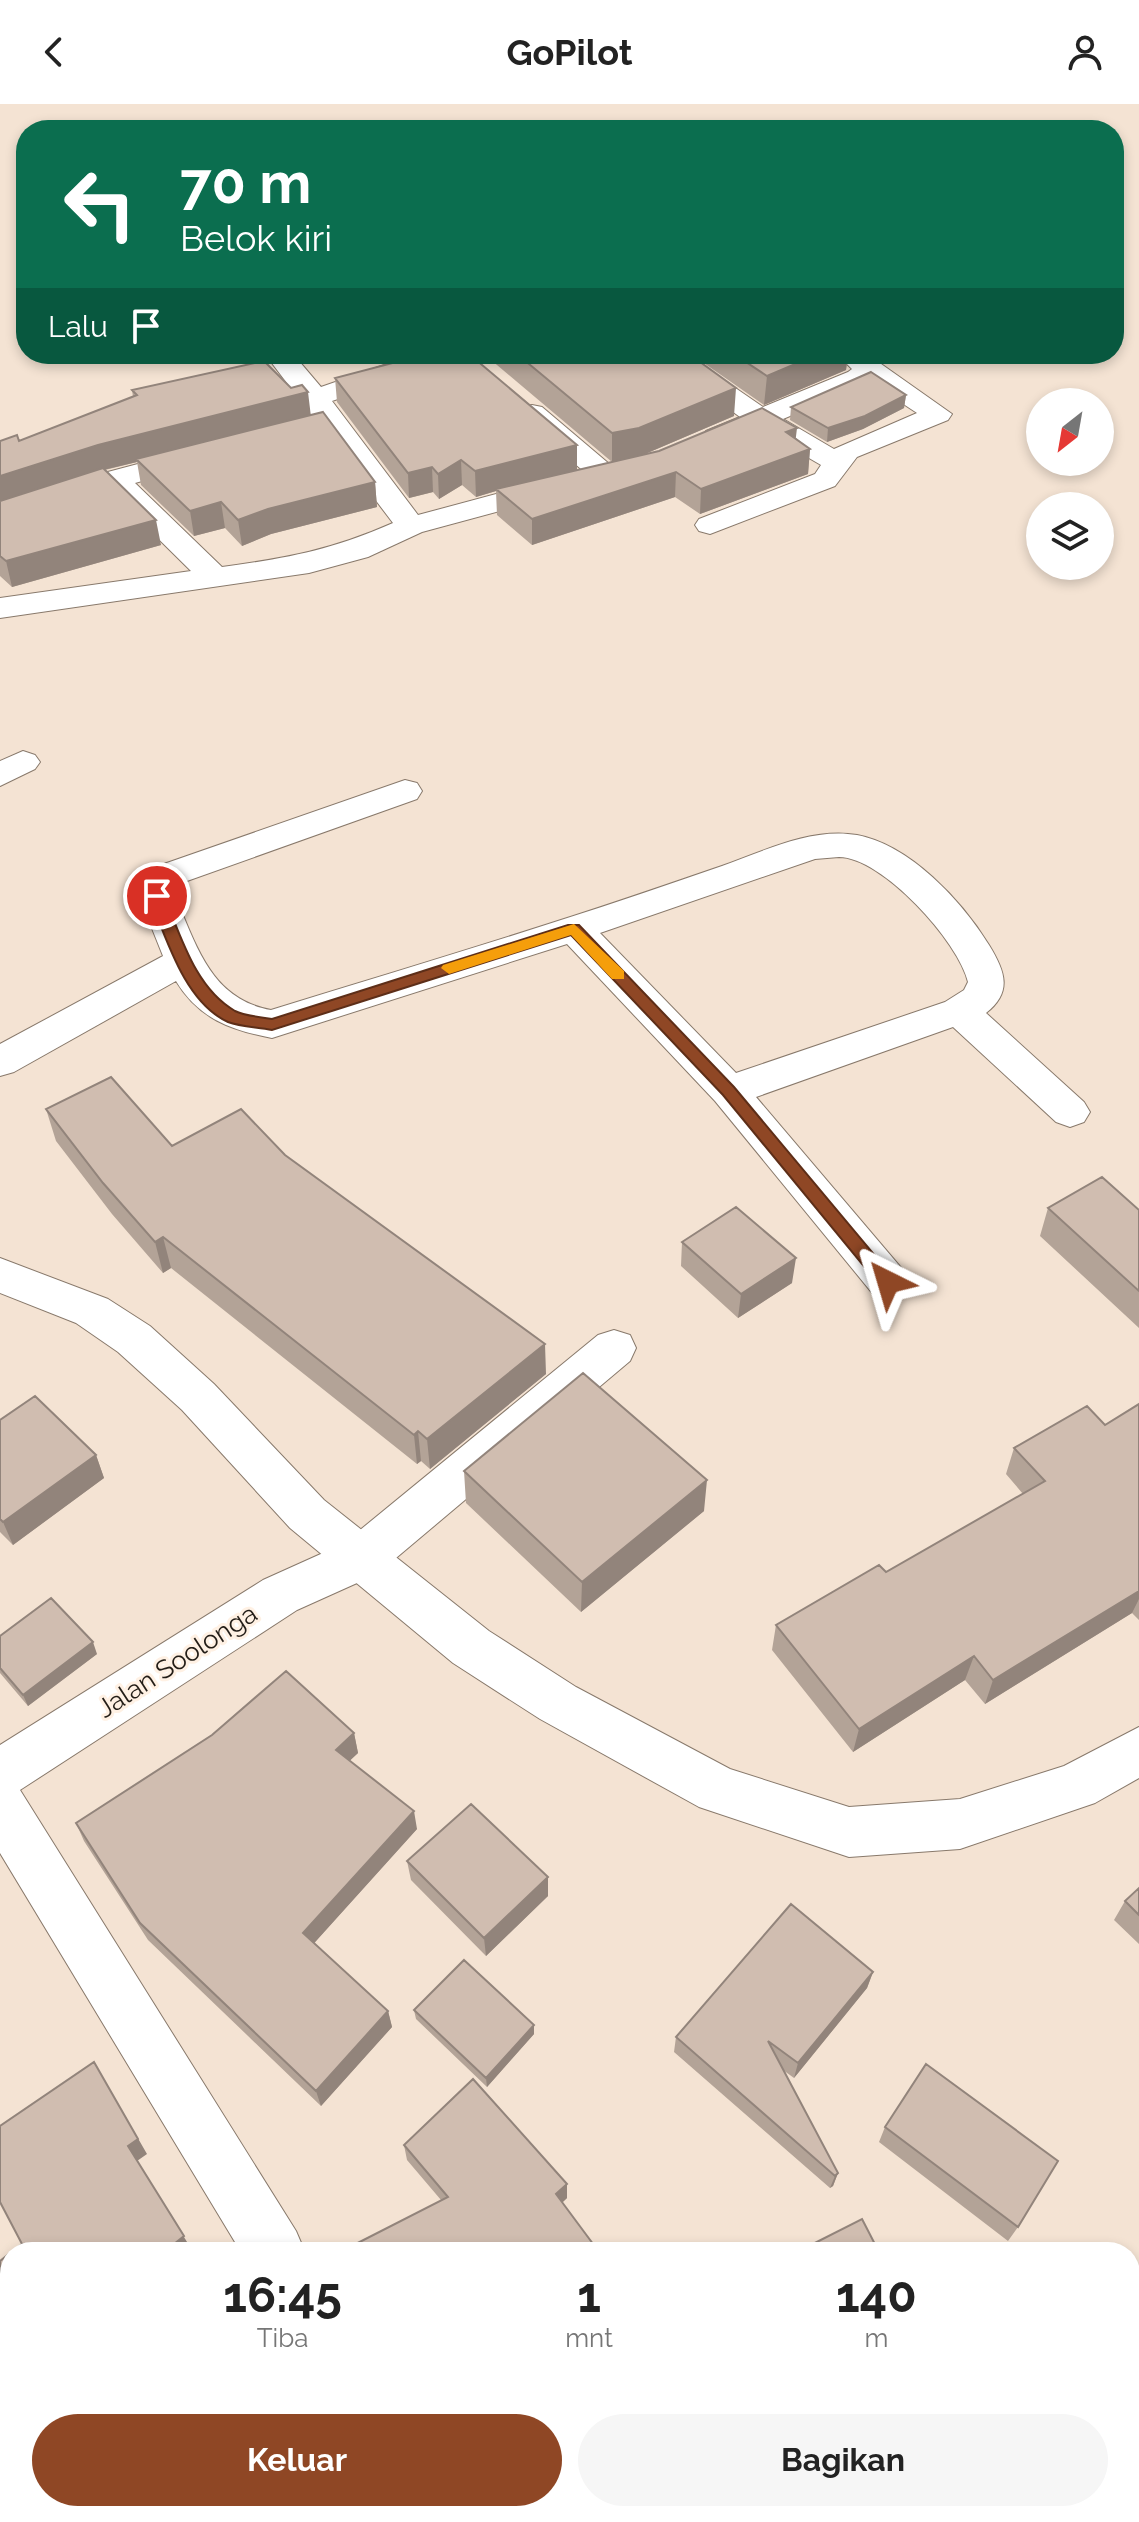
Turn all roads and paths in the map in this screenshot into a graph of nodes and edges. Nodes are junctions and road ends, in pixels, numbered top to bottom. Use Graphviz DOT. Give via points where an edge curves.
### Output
graph roads {
  1 [pos="287,364"];
  2 [pos="422,364"];
  3 [pos="682,364"];
  4 [pos="859,364"];
  5 [pos="862,364"];
  6 [pos="510,394"];
  7 [pos="324,410"];
  8 [pos="760,418"];
  9 [pos="303,430"];
  10 [pos="230,449"];
  11 [pos="685,450"];
  12 [pos="838,463"];
  13 [pos="636,469"];
  14 [pos="604,474"];
  15 [pos="114,479"];
  16 [pos="0,516"];
  17 [pos="710,525"];
  18 [pos="411,526"];
  19 [pos="216,578"];
  20 [pos="0,608"];
  21 [pos="405,791"];
  22 [pos="574,929"];
  23 [pos="183,961"];
  24 [pos="959,1011"];
  25 [pos="0,1062"];
  26 [pos="729,1091"];
  27 [pos="1070,1112"];
  28 [pos="0,1275"];
  29 [pos="888,1282"];
  30 [pos="614,1348"];
  31 [pos="360,1559"];
  32 [pos="1139,1751"];
  33 [pos="0,1774"];
  34 [pos="0,1805"];
  35 [pos="269,2242"];
  1 -- 7 [label="street"];
  2 -- 7 [label="street"];
  3 -- 8 [label="street"];
  4 -- 8 [label="street" via="858,378"];
  5 -- 12 [label="street" via="938,414 847,451"];
  6 -- 14 [label="street"];
  7 -- 9 [label="street"];
  7 -- 18 [label="street"];
  8 -- 11 [label="street"];
  8 -- 12 [label="street"];
  10 -- 15 [label="street"];
  12 -- 17 [label="street" via="825,480"];
  13 -- 14 [label="street"];
  14 -- 18 [label="street"];
  15 -- 16 [label="street"];
  15 -- 19 [label="street"];
  18 -- 19 [label="street" via="309,564"];
  19 -- 20 [label="street"];
  21 -- 23 [label="street" via="174,873 161,883 157,896"];
  22 -- 23 [label="street" via="272,1024 233,1017 210,1001"];
  22 -- 24 [label="street" via="811,848 867,849 895,864 985,966 987,984 976,1003"];
  22 -- 26 [label="street"];
  23 -- 25 [label="street"];
  24 -- 26 [label="street"];
  24 -- 27 [label="street"];
  26 -- 29 [label="street"];
  28 -- 31 [label="street" via="92,1311 134,1339 198,1397 307,1514"];
  30 -- 31 [label="street, Jalan Soolonga"];
  31 -- 32 [label="street" via="471,1647 558,1703 718,1790 849,1832 960,1824 1077,1786"];
  31 -- 33 [label="street, Jalan Soolonga" via="280,1595"];
  34 -- 35 [label="street"];
}
